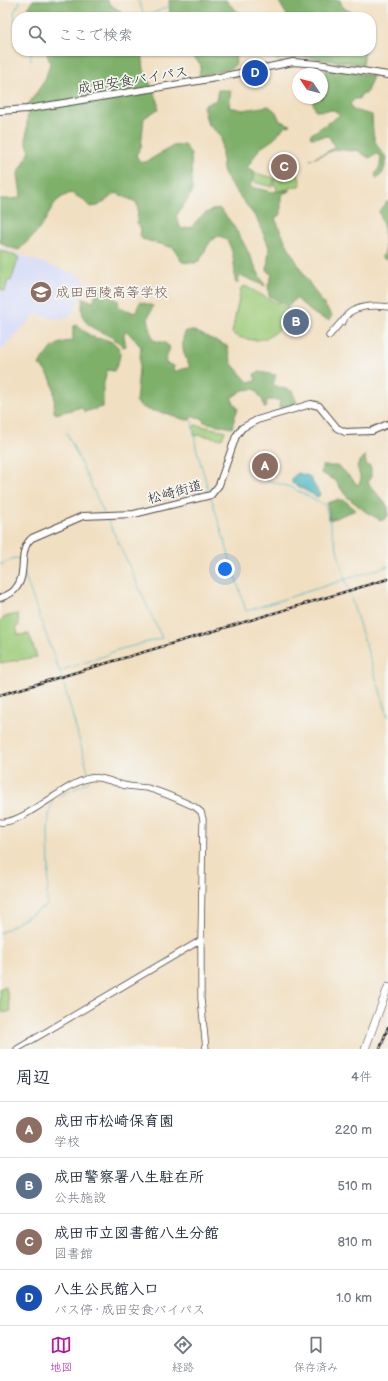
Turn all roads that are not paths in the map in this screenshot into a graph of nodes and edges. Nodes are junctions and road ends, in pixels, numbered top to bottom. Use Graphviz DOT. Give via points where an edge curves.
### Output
graph roads {
  1 [pos="388,75"];
  2 [pos="0,111"];
  3 [pos="388,307"];
  4 [pos="330,336"];
  5 [pos="388,424"];
  6 [pos="0,598"];
  7 [pos="0,822"];
  8 [pos="201,940"];
  9 [pos="388,987"];
  10 [pos="17,1049"];
  11 [pos="206,1049"];
  12 [pos="365,1049"];
  1 -- 2 [label="main road, 成田安食バイパス" via="293,62 204,80"];
  3 -- 4 [label="street" via="362,307 344,319"];
  5 -- 6 [label="main road, 松崎街道" via="372,431 345,432 337,428 319,406 311,404 251,422 236,436 219,485 211,495 134,514 83,516 32,538 24,550 18,585 12,593"];
  7 -- 8 [label="street" via="17,818 53,796 93,778 146,788 195,807 201,812 203,819"];
  8 -- 10 [label="street"];
  8 -- 11 [label="street" via="200,999"];
  9 -- 12 [label="highway"];
}
